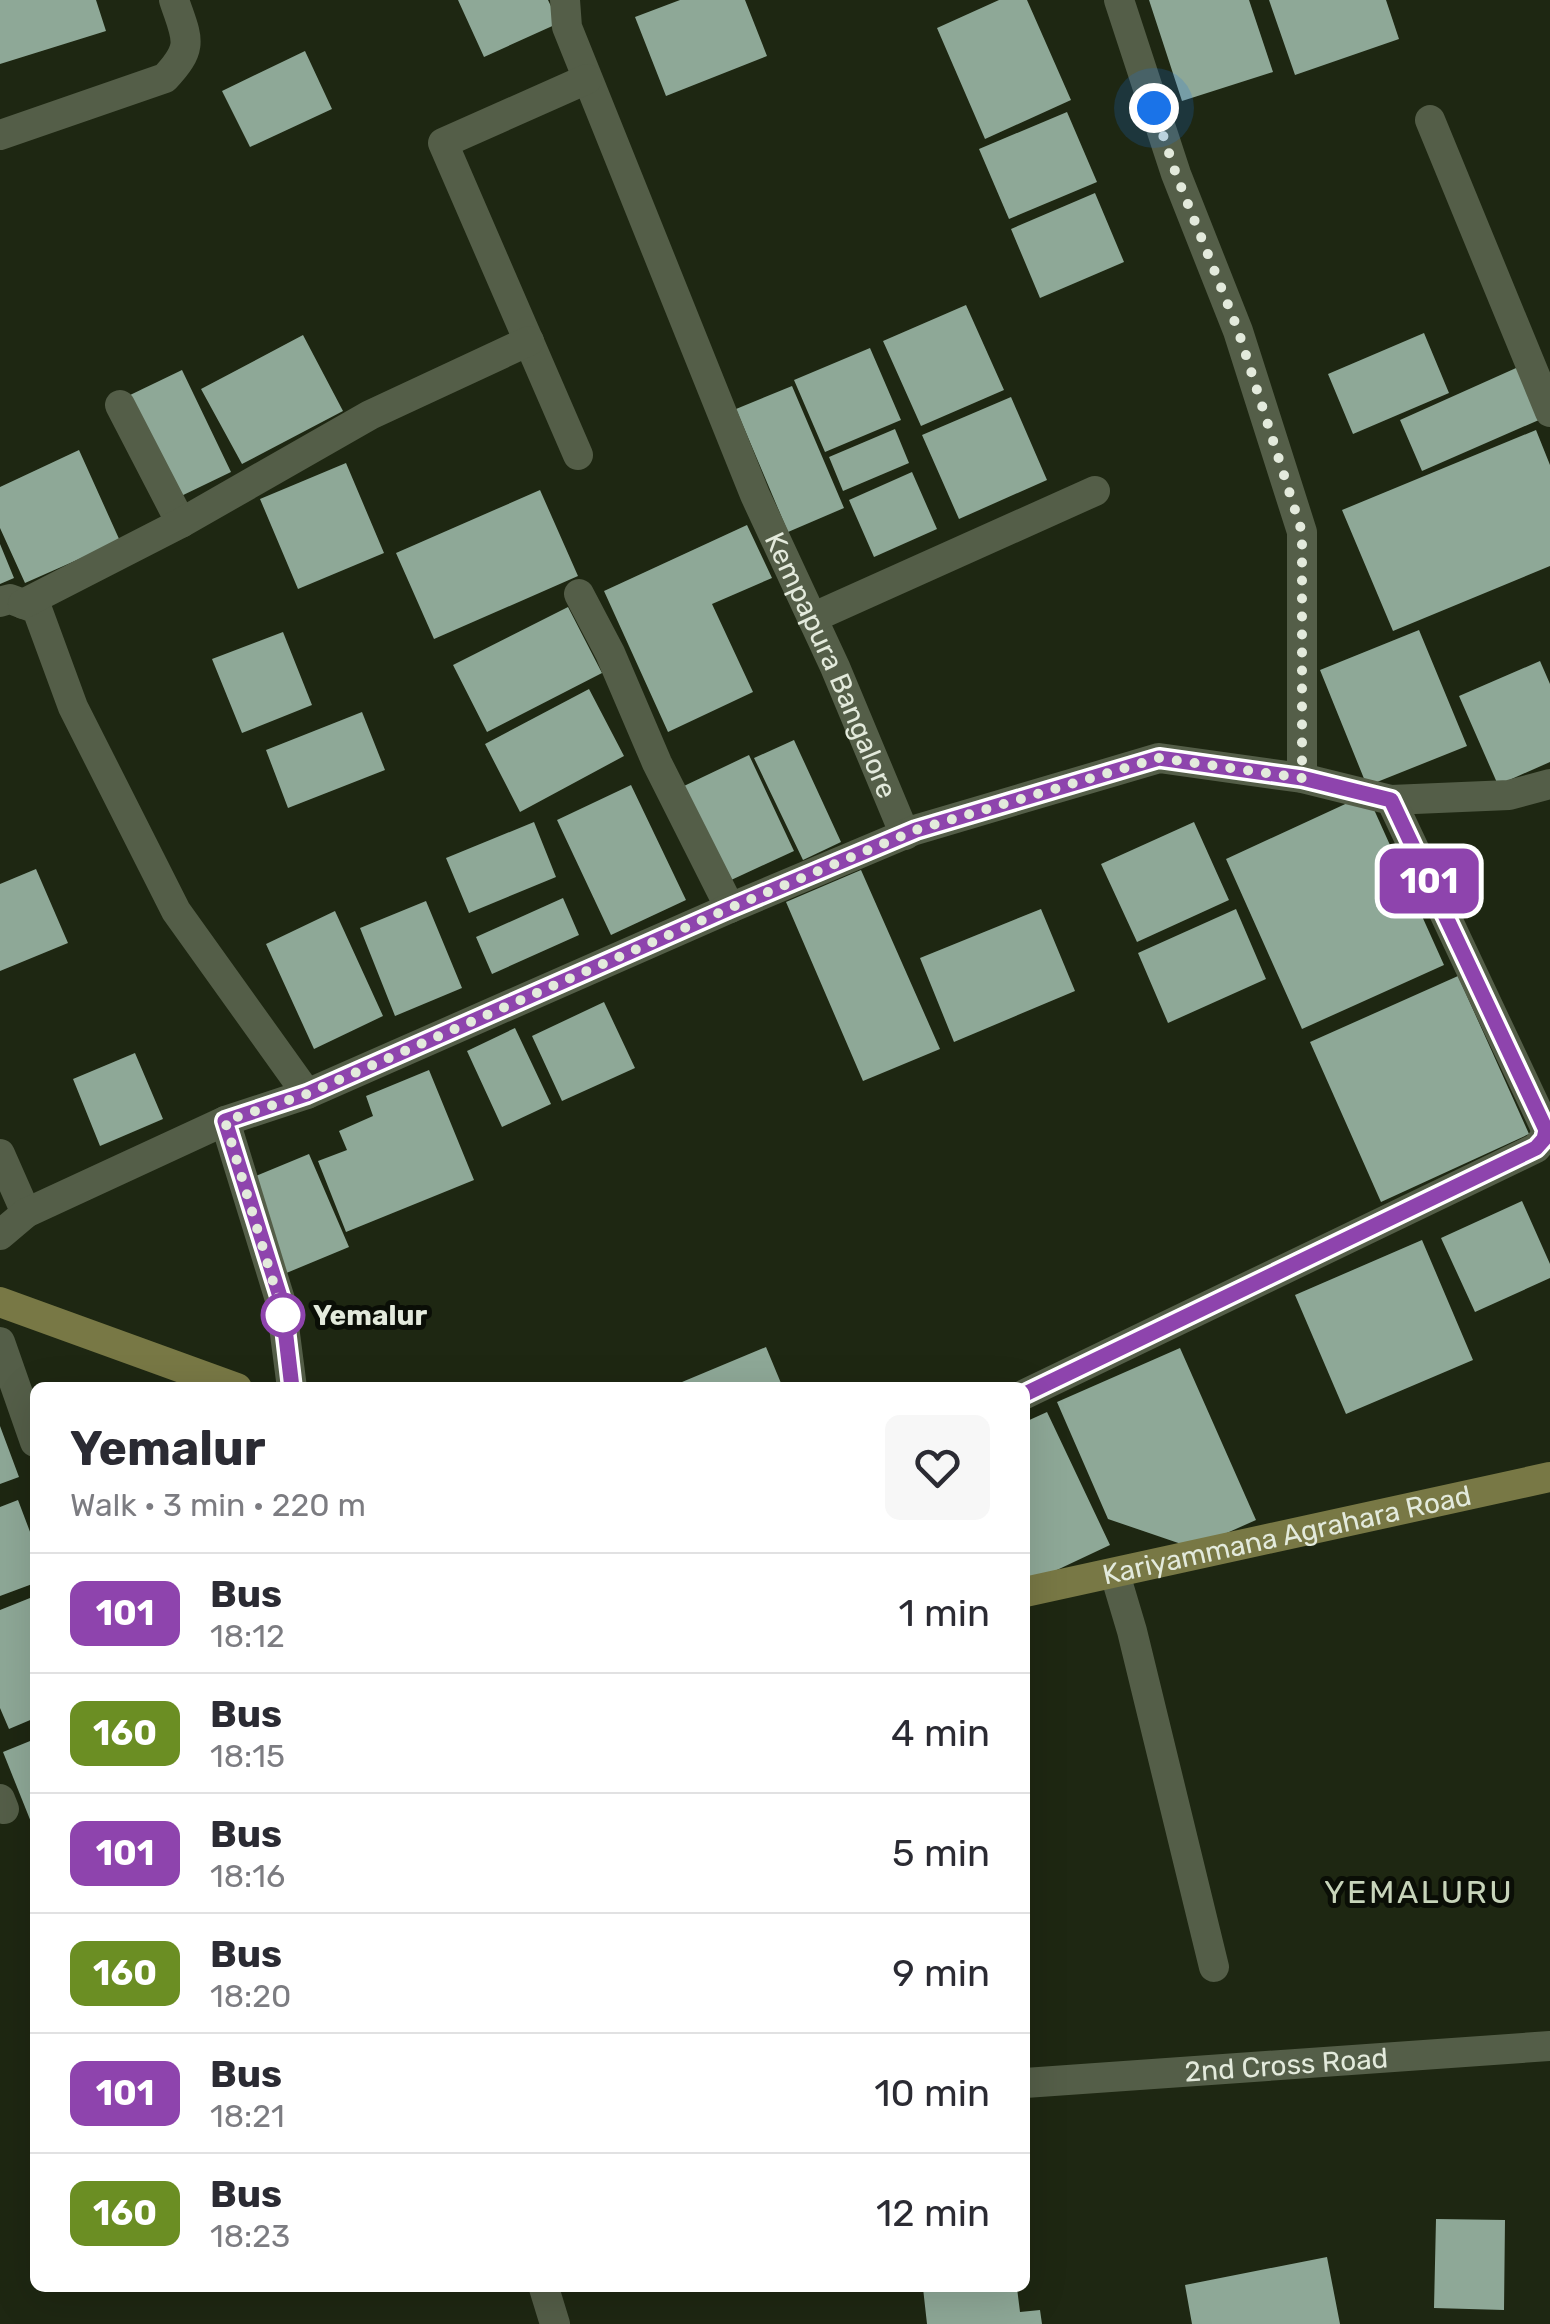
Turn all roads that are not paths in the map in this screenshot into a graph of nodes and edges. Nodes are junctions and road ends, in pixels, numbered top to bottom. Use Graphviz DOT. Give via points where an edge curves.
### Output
graph roads {
  1 [pos="174,0"];
  2 [pos="564,0"];
  3 [pos="1118,0"];
  4 [pos="588,79"];
  5 [pos="1430,120"];
  6 [pos="0,135"];
  7 [pos="528,342"];
  8 [pos="120,406"];
  9 [pos="1550,412"];
  10 [pos="578,455"];
  11 [pos="1094,491"];
  12 [pos="181,523"];
  13 [pos="578,594"];
  14 [pos="12,603"];
  15 [pos="812,618"];
  16 [pos="1302,778"];
  17 [pos="1550,784"];
  18 [pos="1391,800"];
  19 [pos="905,835"];
  20 [pos="730,908"];
  21 [pos="307,1094"];
  22 [pos="225,1121"];
  23 [pos="0,1154"];
  24 [pos="26,1213"];
  25 [pos="0,1235"];
  26 [pos="0,1302"];
  27 [pos="0,1342"];
  28 [pos="220,1382"];
  29 [pos="291,1382"];
  30 [pos="1030,1392"];
  31 [pos="30,1428"];
  32 [pos="1550,1477"];
  33 [pos="1115,1574"];
  34 [pos="1030,1591"];
  35 [pos="1214,1967"];
  36 [pos="1550,2046"];
  37 [pos="1030,2083"];
  38 [pos="545,2292"];
  39 [pos="554,2324"];
  1 -- 6 [label="street" via="186,39 183,59 164,78"];
  2 -- 4 [label="street, Kempapura Bangalore" via="566,28"];
  3 -- 16 [label="street" via="1238,330 1302,532"];
  4 -- 7 [label="street" via="443,142"];
  4 -- 15 [label="street, Kempapura Bangalore" via="755,495"];
  5 -- 9 [label="street"];
  7 -- 10 [label="street"];
  7 -- 12 [label="street" via="370,415"];
  8 -- 12 [label="street"];
  11 -- 15 [label="street"];
  12 -- 14 [label="street"];
  13 -- 20 [label="street"];
  14 -- 21 [label="street" via="37,610 73,708 176,911"];
  15 -- 19 [label="street, Kempapura Bangalore"];
  16 -- 18 [label="street"];
  16 -- 19 [label="street" via="1159,758"];
  17 -- 18 [label="street" via="1509,796"];
  18 -- 30 [label="street" via="1546,1130 1544,1139"];
  19 -- 20 [label="street"];
  20 -- 21 [label="street"];
  21 -- 22 [label="street"];
  22 -- 24 [label="street"];
  22 -- 29 [label="street" via="282,1303"];
  23 -- 24 [label="street"];
  24 -- 25 [label="street"];
  26 -- 28 [label="street"];
  27 -- 31 [label="street"];
  32 -- 33 [label="street, Kariyammana Agrahara Road"];
  33 -- 34 [label="street, Kariyammana Agrahara Road"];
  33 -- 35 [label="street"];
  36 -- 37 [label="street, 2nd Cross Road"];
  38 -- 39 [label="street"];
}
